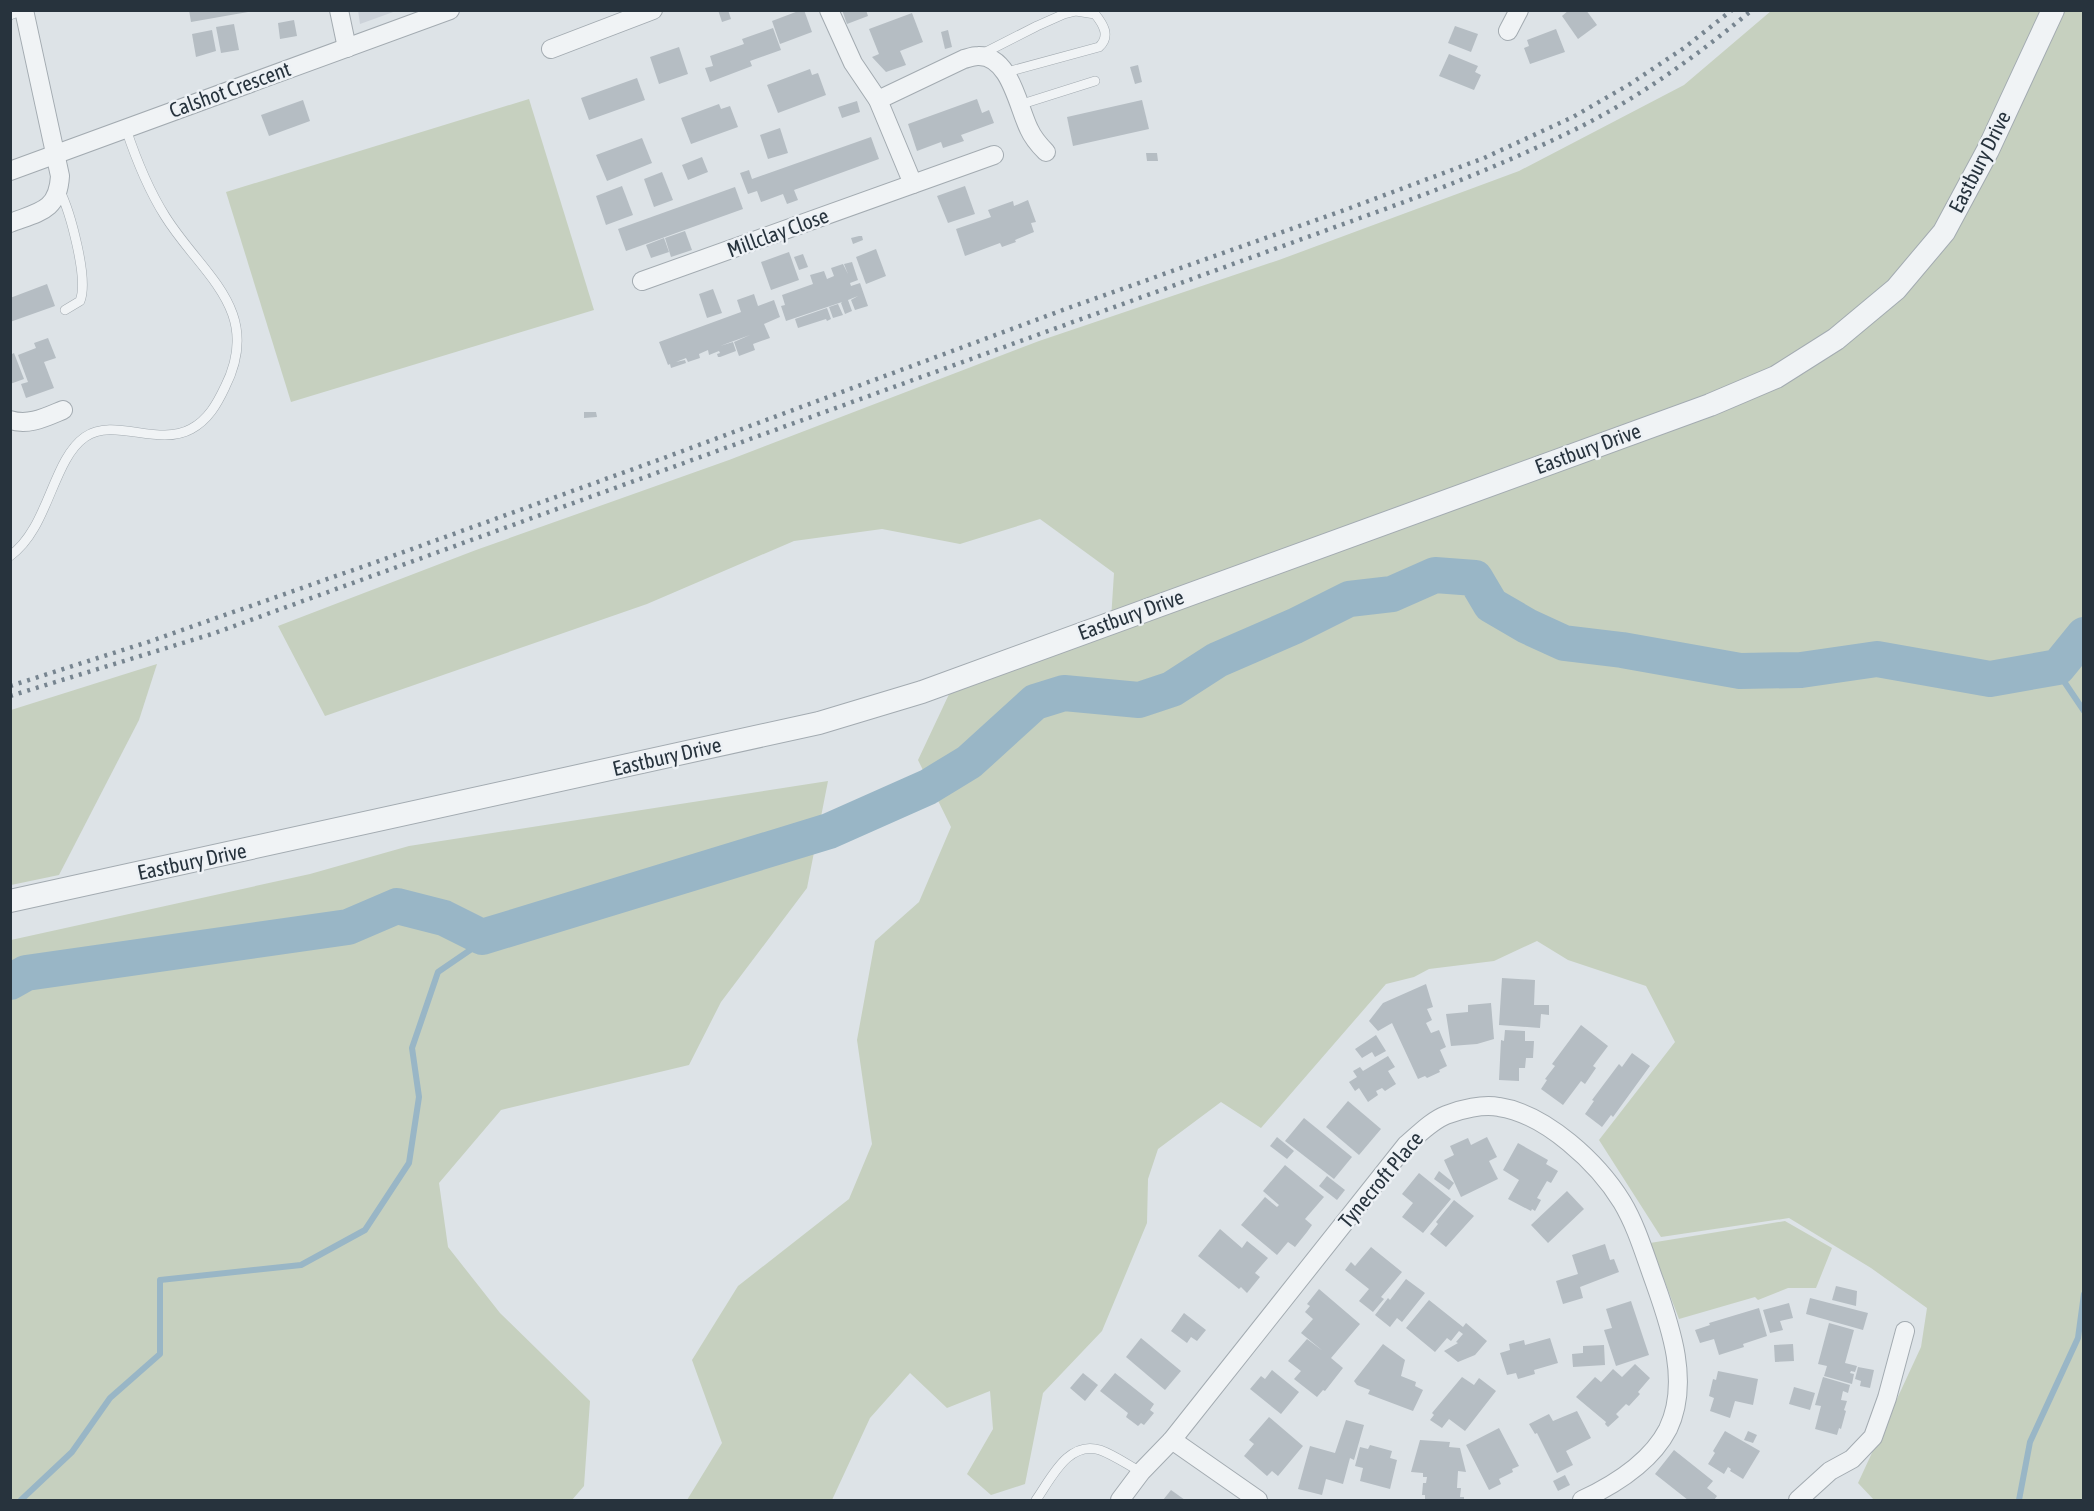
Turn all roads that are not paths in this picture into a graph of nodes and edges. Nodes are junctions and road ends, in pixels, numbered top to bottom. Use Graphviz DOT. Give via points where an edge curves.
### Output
graph roads {
  1 [pos="24,10"];
  2 [pos="339,10"];
  3 [pos="450,10"];
  4 [pos="829,10"];
  5 [pos="1519,10"];
  6 [pos="2053,10"];
  7 [pos="652,11"];
  8 [pos="10,15"];
  9 [pos="1508,31"];
  10 [pos="347,48"];
  11 [pos="551,49"];
  12 [pos="979,56"];
  13 [pos="1007,72"];
  14 [pos="1095,81"];
  15 [pos="878,100"];
  16 [pos="1019,105"];
  17 [pos="126,129"];
  18 [pos="1046,152"];
  19 [pos="54,155"];
  20 [pos="994,155"];
  21 [pos="10,171"];
  22 [pos="913,184"];
  23 [pos="59,189"];
  24 [pos="10,223"];
  25 [pos="642,281"];
  26 [pos="65,310"];
  27 [pos="63,411"];
  28 [pos="10,420"];
  29 [pos="10,556"];
  30 [pos="10,901"];
  31 [pos="1905,1331"];
  32 [pos="1172,1440"];
  33 [pos="1142,1472"];
  34 [pos="1036,1500"];
  35 [pos="1120,1500"];
  36 [pos="1258,1500"];
  37 [pos="1582,1500"];
  38 [pos="1798,1500"];
  1 -- 8 [label="lane"];
  1 -- 19 [label="street"];
  2 -- 10 [label="street"];
  3 -- 10 [label="street, Calshot Crescent"];
  4 -- 15 [label="street" via="853,63"];
  5 -- 9 [label="street"];
  6 -- 30 [label="street, Eastbury Drive" via="1988,150 1944,232 1896,289 1836,339 1776,376 1710,405 933,687 819,723"];
  7 -- 11 [label="street"];
  10 -- 17 [label="street, Calshot Crescent"];
  12 -- 13 [label="street" via="996,62"];
  12 -- 13 [label="lane" via="1036,26 1076,11 1095,14 1104,25 1106,36 1099,47"];
  12 -- 15 [label="street" via="964,59"];
  13 -- 16 [label="street"];
  14 -- 16 [label="lane"];
  15 -- 22 [label="street"];
  16 -- 18 [label="street" via="1029,129"];
  17 -- 19 [label="street, Calshot Crescent"];
  17 -- 29 [label="lane" via="137,163 164,215 228,301 238,348 234,371 218,403 191,430 161,436 112,430 84,437 63,466 34,529"];
  19 -- 21 [label="street, Calshot Crescent"];
  19 -- 23 [label="street"];
  20 -- 22 [label="street, Millclay Close"];
  22 -- 25 [label="street, Millclay Close"];
  23 -- 24 [label="street" via="46,210"];
  23 -- 26 [label="lane" via="70,217 83,285 80,301"];
  27 -- 28 [label="street" via="29,422"];
  31 -- 38 [label="street" via="1873,1437 1852,1460 1830,1472"];
  32 -- 33 [label="street, Tynecroft Place"];
  32 -- 36 [label="street"];
  32 -- 37 [label="street, Tynecroft Place" via="1406,1145 1444,1115 1498,1106 1523,1113 1546,1126 1574,1146 1601,1174 1623,1203 1670,1329 1678,1372 1677,1402 1668,1429 1651,1452 1625,1475"];
  33 -- 34 [label="lane" via="1101,1450 1079,1450 1069,1455"];
  33 -- 35 [label="street, Tynecroft Place"];
}
